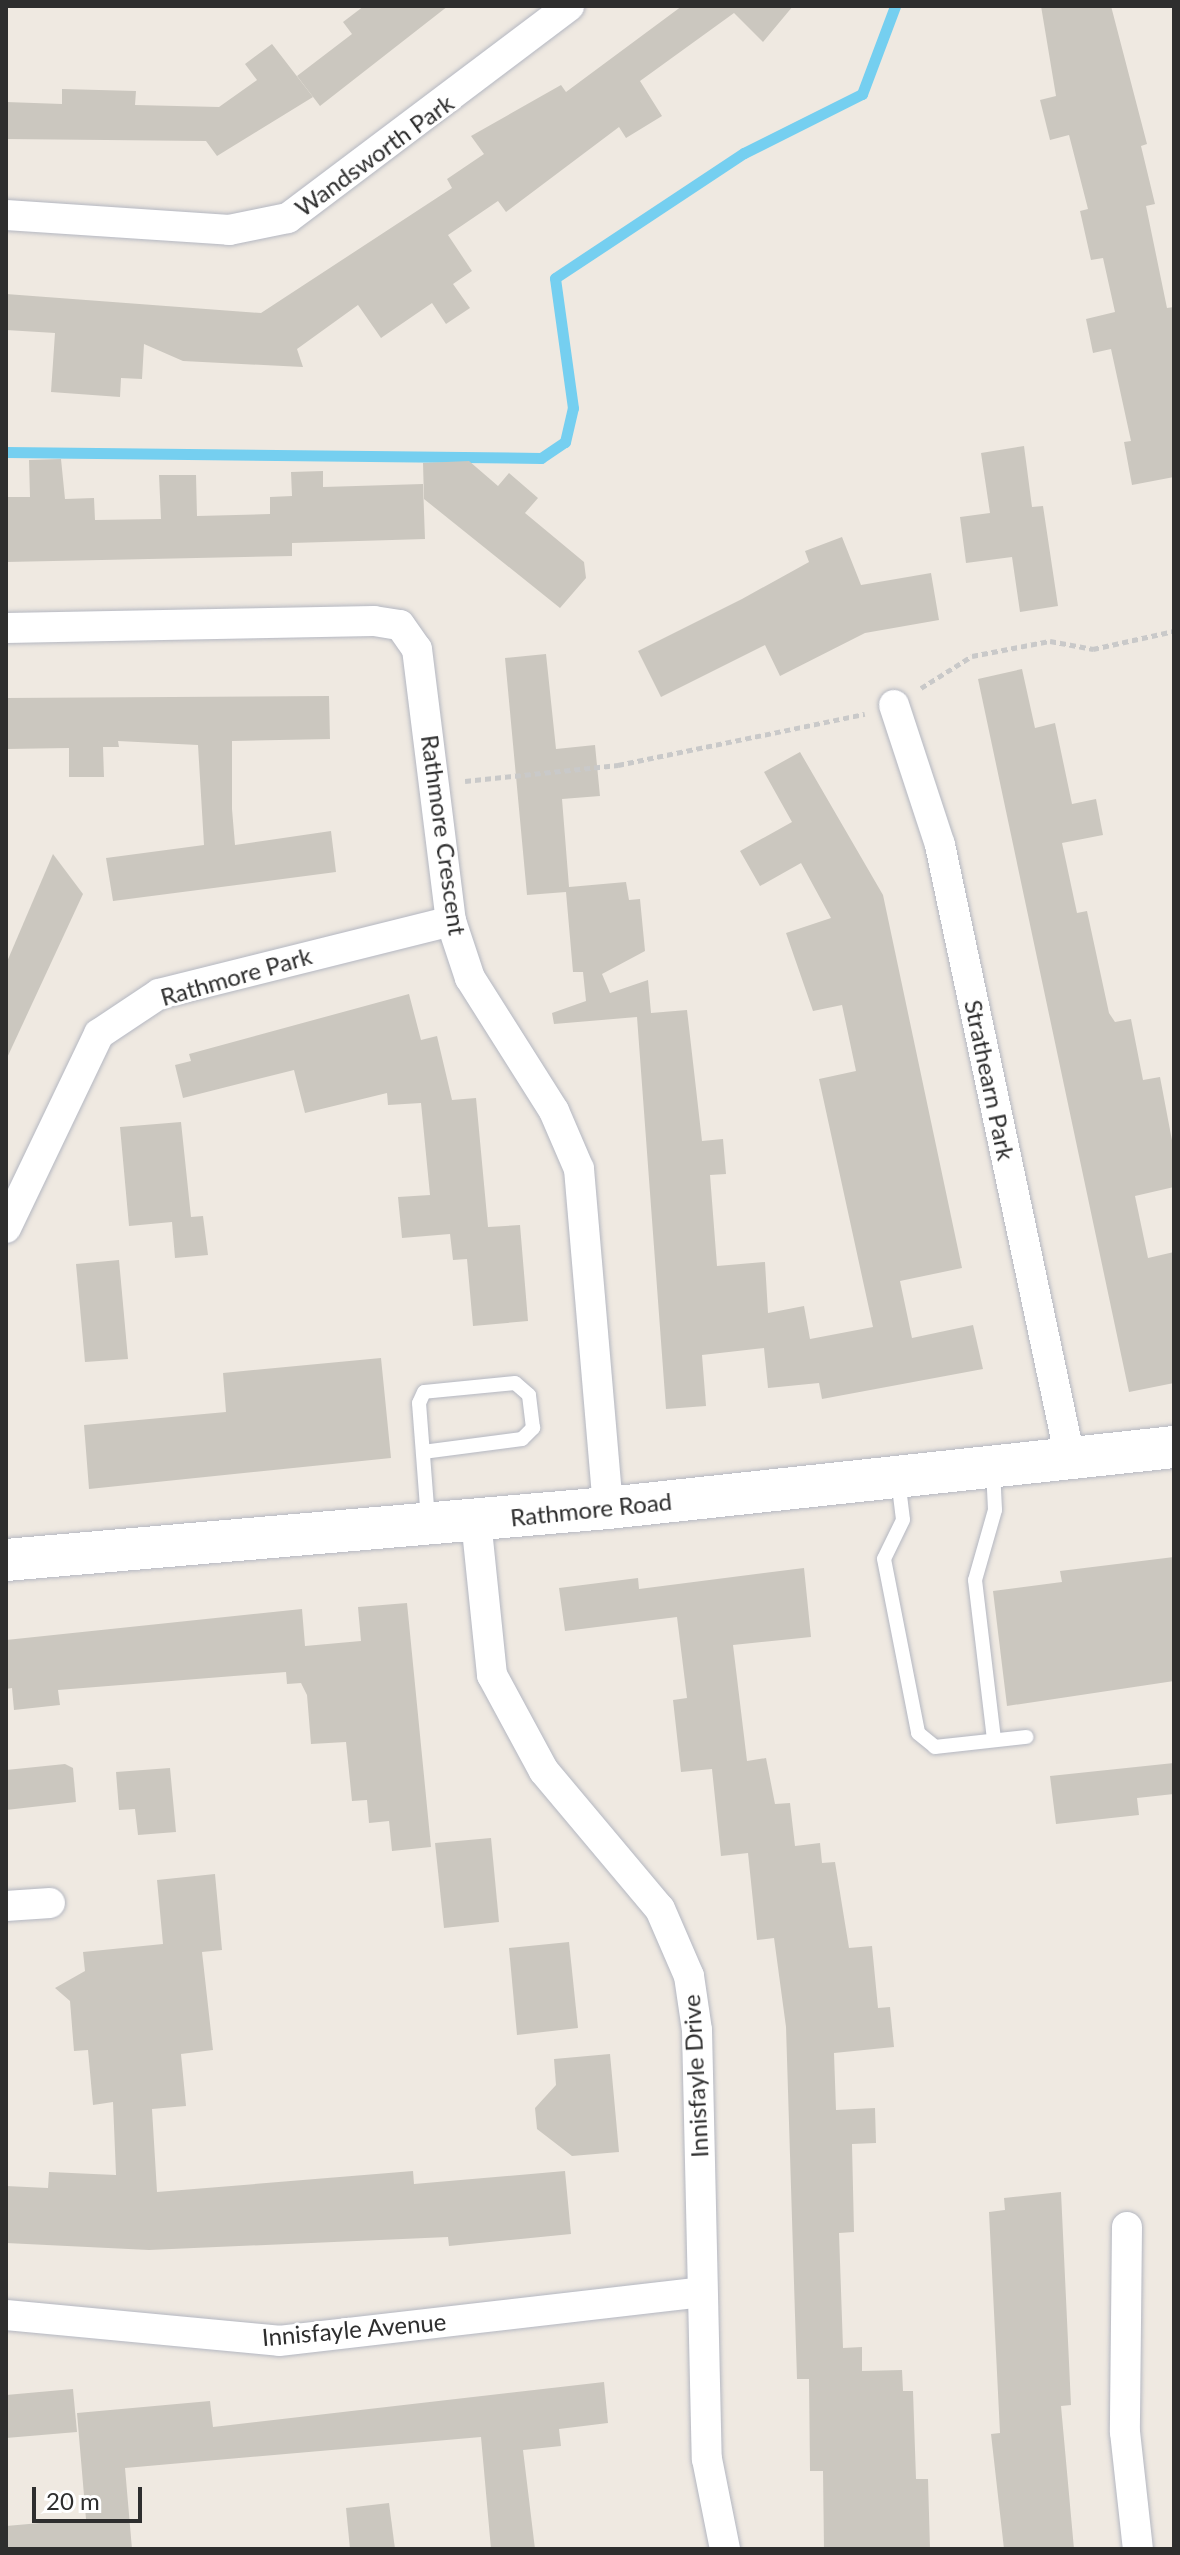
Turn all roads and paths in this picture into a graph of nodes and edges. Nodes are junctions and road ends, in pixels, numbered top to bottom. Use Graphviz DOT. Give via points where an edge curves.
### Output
graph roads {
  1 [pos="569,6"];
  2 [pos="6,215"];
  3 [pos="6,628"];
  4 [pos="1174,631"];
  5 [pos="894,705"];
  6 [pos="437,785"];
  7 [pos="451,921"];
  8 [pos="6,1228"];
  9 [pos="1174,1447"];
  10 [pos="423,1452"];
  11 [pos="1070,1458"];
  12 [pos="993,1467"];
  13 [pos="898,1476"];
  14 [pos="608,1508"];
  15 [pos="476,1520"];
  16 [pos="429,1524"];
  17 [pos="7,1551"];
  18 [pos="1026,1737"];
  19 [pos="994,1740"];
  20 [pos="50,1903"];
  21 [pos="6,1906"];
  22 [pos="1127,2227"];
  23 [pos="702,2292"];
  24 [pos="6,2315"];
  25 [pos="725,2549"];
  26 [pos="1138,2549"];
  1 -- 2 [label="street, Wandsworth Park" via="288,218 229,230"];
  3 -- 6 [label="street, Rathmore Crescent" via="400,625 417,649"];
  4 -- 5 [label="path" via="1093,649 1050,641 972,656"];
  5 -- 6 [label="path" via="618,765"];
  5 -- 11 [label="street, Strathearn Park" via="940,845"];
  6 -- 7 [label="street, Rathmore Crescent"];
  7 -- 8 [label="street, Rathmore Park" via="159,994 99,1034"];
  7 -- 14 [label="street, Rathmore Crescent" via="470,978 554,1111 579,1169"];
  9 -- 11 [label="street, Rathmore Road"];
  10 -- 10 [label="lane" via="424,1392 515,1383 529,1395 533,1428 522,1439"];
  10 -- 16 [label="lane"];
  11 -- 12 [label="street, Rathmore Road"];
  12 -- 13 [label="street, Rathmore Road"];
  12 -- 19 [label="lane" via="995,1510 975,1580"];
  13 -- 14 [label="street, Rathmore Road"];
  13 -- 19 [label="lane" via="903,1520 884,1559 918,1733 935,1747"];
  14 -- 15 [label="street, Rathmore Road"];
  15 -- 16 [label="street, Rathmore Road"];
  15 -- 23 [label="street, Innisfayle Drive" via="492,1675 544,1771 660,1909 689,1976 697,2030"];
  16 -- 17 [label="street, Rathmore Road"];
  18 -- 19 [label="lane"];
  20 -- 21 [label="street"];
  22 -- 26 [label="street" via="1125,2432"];
  23 -- 24 [label="street, Innisfayle Avenue" via="279,2341"];
  23 -- 25 [label="street, Innisfayle Drive" via="707,2459"];
}
